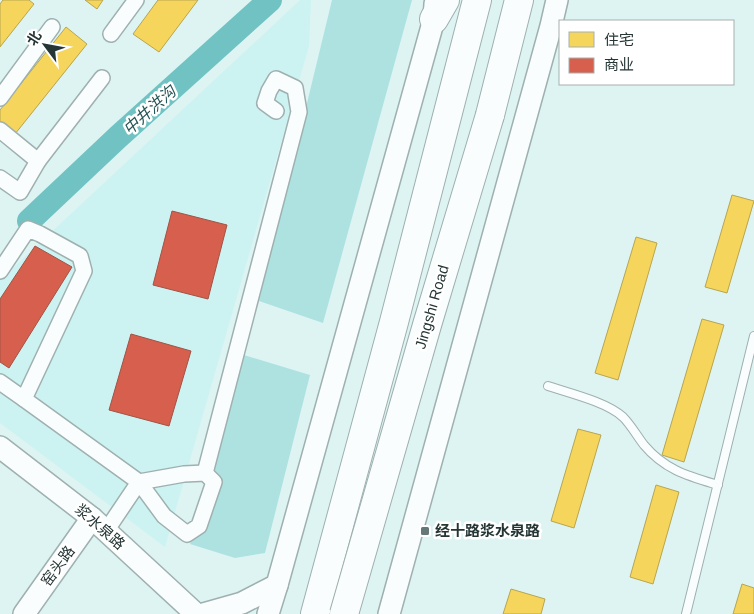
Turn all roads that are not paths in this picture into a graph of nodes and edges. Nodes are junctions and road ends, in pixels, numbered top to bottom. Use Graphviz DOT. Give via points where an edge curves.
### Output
graph roads {
  1 [pos="136,0"];
  2 [pos="477,0"];
  3 [pos="520,0"];
  4 [pos="557,0"];
  5 [pos="438,6"];
  6 [pos="52,27"];
  7 [pos="110,34"];
  8 [pos="102,78"];
  9 [pos="0,98"];
  10 [pos="276,111"];
  11 [pos="0,130"];
  12 [pos="38,161"];
  13 [pos="0,178"];
  14 [pos="0,271"];
  15 [pos="754,336"];
  16 [pos="0,382"];
  17 [pos="548,386"];
  18 [pos="24,399"];
  19 [pos="0,447"];
  20 [pos="204,473"];
  21 [pos="139,482"];
  22 [pos="718,485"];
  23 [pos="99,524"];
  24 [pos="277,585"];
  25 [pos="24,614"];
  26 [pos="196,614"];
  27 [pos="203,614"];
  28 [pos="268,614"];
  29 [pos="315,614"];
  30 [pos="344,614"];
  31 [pos="389,614"];
  32 [pos="686,614"];
  1 -- 7 [label="street"];
  2 -- 29 [label="highway"];
  3 -- 30 [label="highway, Jingshi Road, bridge" via="490,114"];
  4 -- 31 [label="main road"];
  5 -- 24 [label="main road"];
  6 -- 9 [label="street"];
  8 -- 12 [label="street"];
  10 -- 20 [label="street" via="265,103 276,79 294,88 299,112"];
  11 -- 12 [label="street"];
  12 -- 13 [label="street" via="20,192"];
  14 -- 18 [label="street" via="28,229 80,256 84,271"];
  15 -- 22 [label="lane"];
  16 -- 18 [label="street"];
  17 -- 22 [label="lane" via="601,403 622,417 646,447 668,467"];
  18 -- 21 [label="street"];
  19 -- 23 [label="main road, 浆水泉路"];
  20 -- 21 [label="street"];
  20 -- 21 [label="street" via="214,482 199,526 187,534 164,516"];
  21 -- 23 [label="street"];
  22 -- 32 [label="lane"];
  23 -- 25 [label="main road, 窑头路"];
  23 -- 26 [label="main road, 浆水泉路"];
  24 -- 27 [label="main road" via="242,603"];
  24 -- 28 [label="main road"];
}
